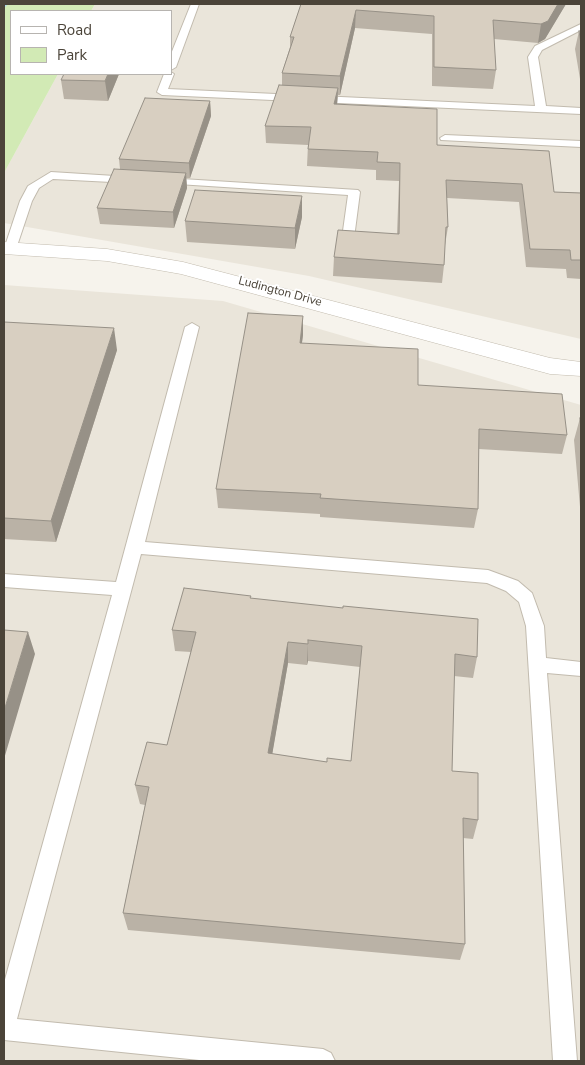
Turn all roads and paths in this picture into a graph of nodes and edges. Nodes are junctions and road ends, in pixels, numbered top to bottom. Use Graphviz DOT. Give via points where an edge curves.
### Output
graph roads {
  1 [pos="195,4"];
  2 [pos="581,27"];
  3 [pos="172,64"];
  4 [pos="169,75"];
  5 [pos="540,109"];
  6 [pos="581,111"];
  7 [pos="445,138"];
  8 [pos="581,144"];
  9 [pos="139,180"];
  10 [pos="159,181"];
  11 [pos="348,238"];
  12 [pos="7,249"];
  13 [pos="192,327"];
  14 [pos="550,366"];
  15 [pos="581,369"];
  16 [pos="581,380"];
  17 [pos="135,547"];
  18 [pos="4,580"];
  19 [pos="122,589"];
  20 [pos="538,665"];
  21 [pos="581,669"];
  22 [pos="4,1024"];
  23 [pos="4,1029"];
  24 [pos="323,1061"];
  25 [pos="565,1061"];
  1 -- 3 [label="lane"];
  2 -- 5 [label="lane" via="538,48 533,57"];
  4 -- 5 [label="lane" via="162,92"];
  5 -- 6 [label="lane"];
  7 -- 8 [label="lane"];
  9 -- 12 [label="lane" via="50,175 34,186"];
  10 -- 11 [label="lane" via="354,192"];
  12 -- 14 [label="street, Ludington Drive" via="108,256 184,268"];
  13 -- 17 [label="lane"];
  14 -- 15 [label="street, Ludington Drive"];
  14 -- 16 [label="street, Ludington Drive"];
  17 -- 19 [label="lane"];
  17 -- 20 [label="lane" via="488,576 512,586 526,598 535,626"];
  18 -- 19 [label="lane"];
  19 -- 22 [label="lane"];
  20 -- 21 [label="lane"];
  20 -- 25 [label="lane"];
  23 -- 24 [label="lane"];
}
